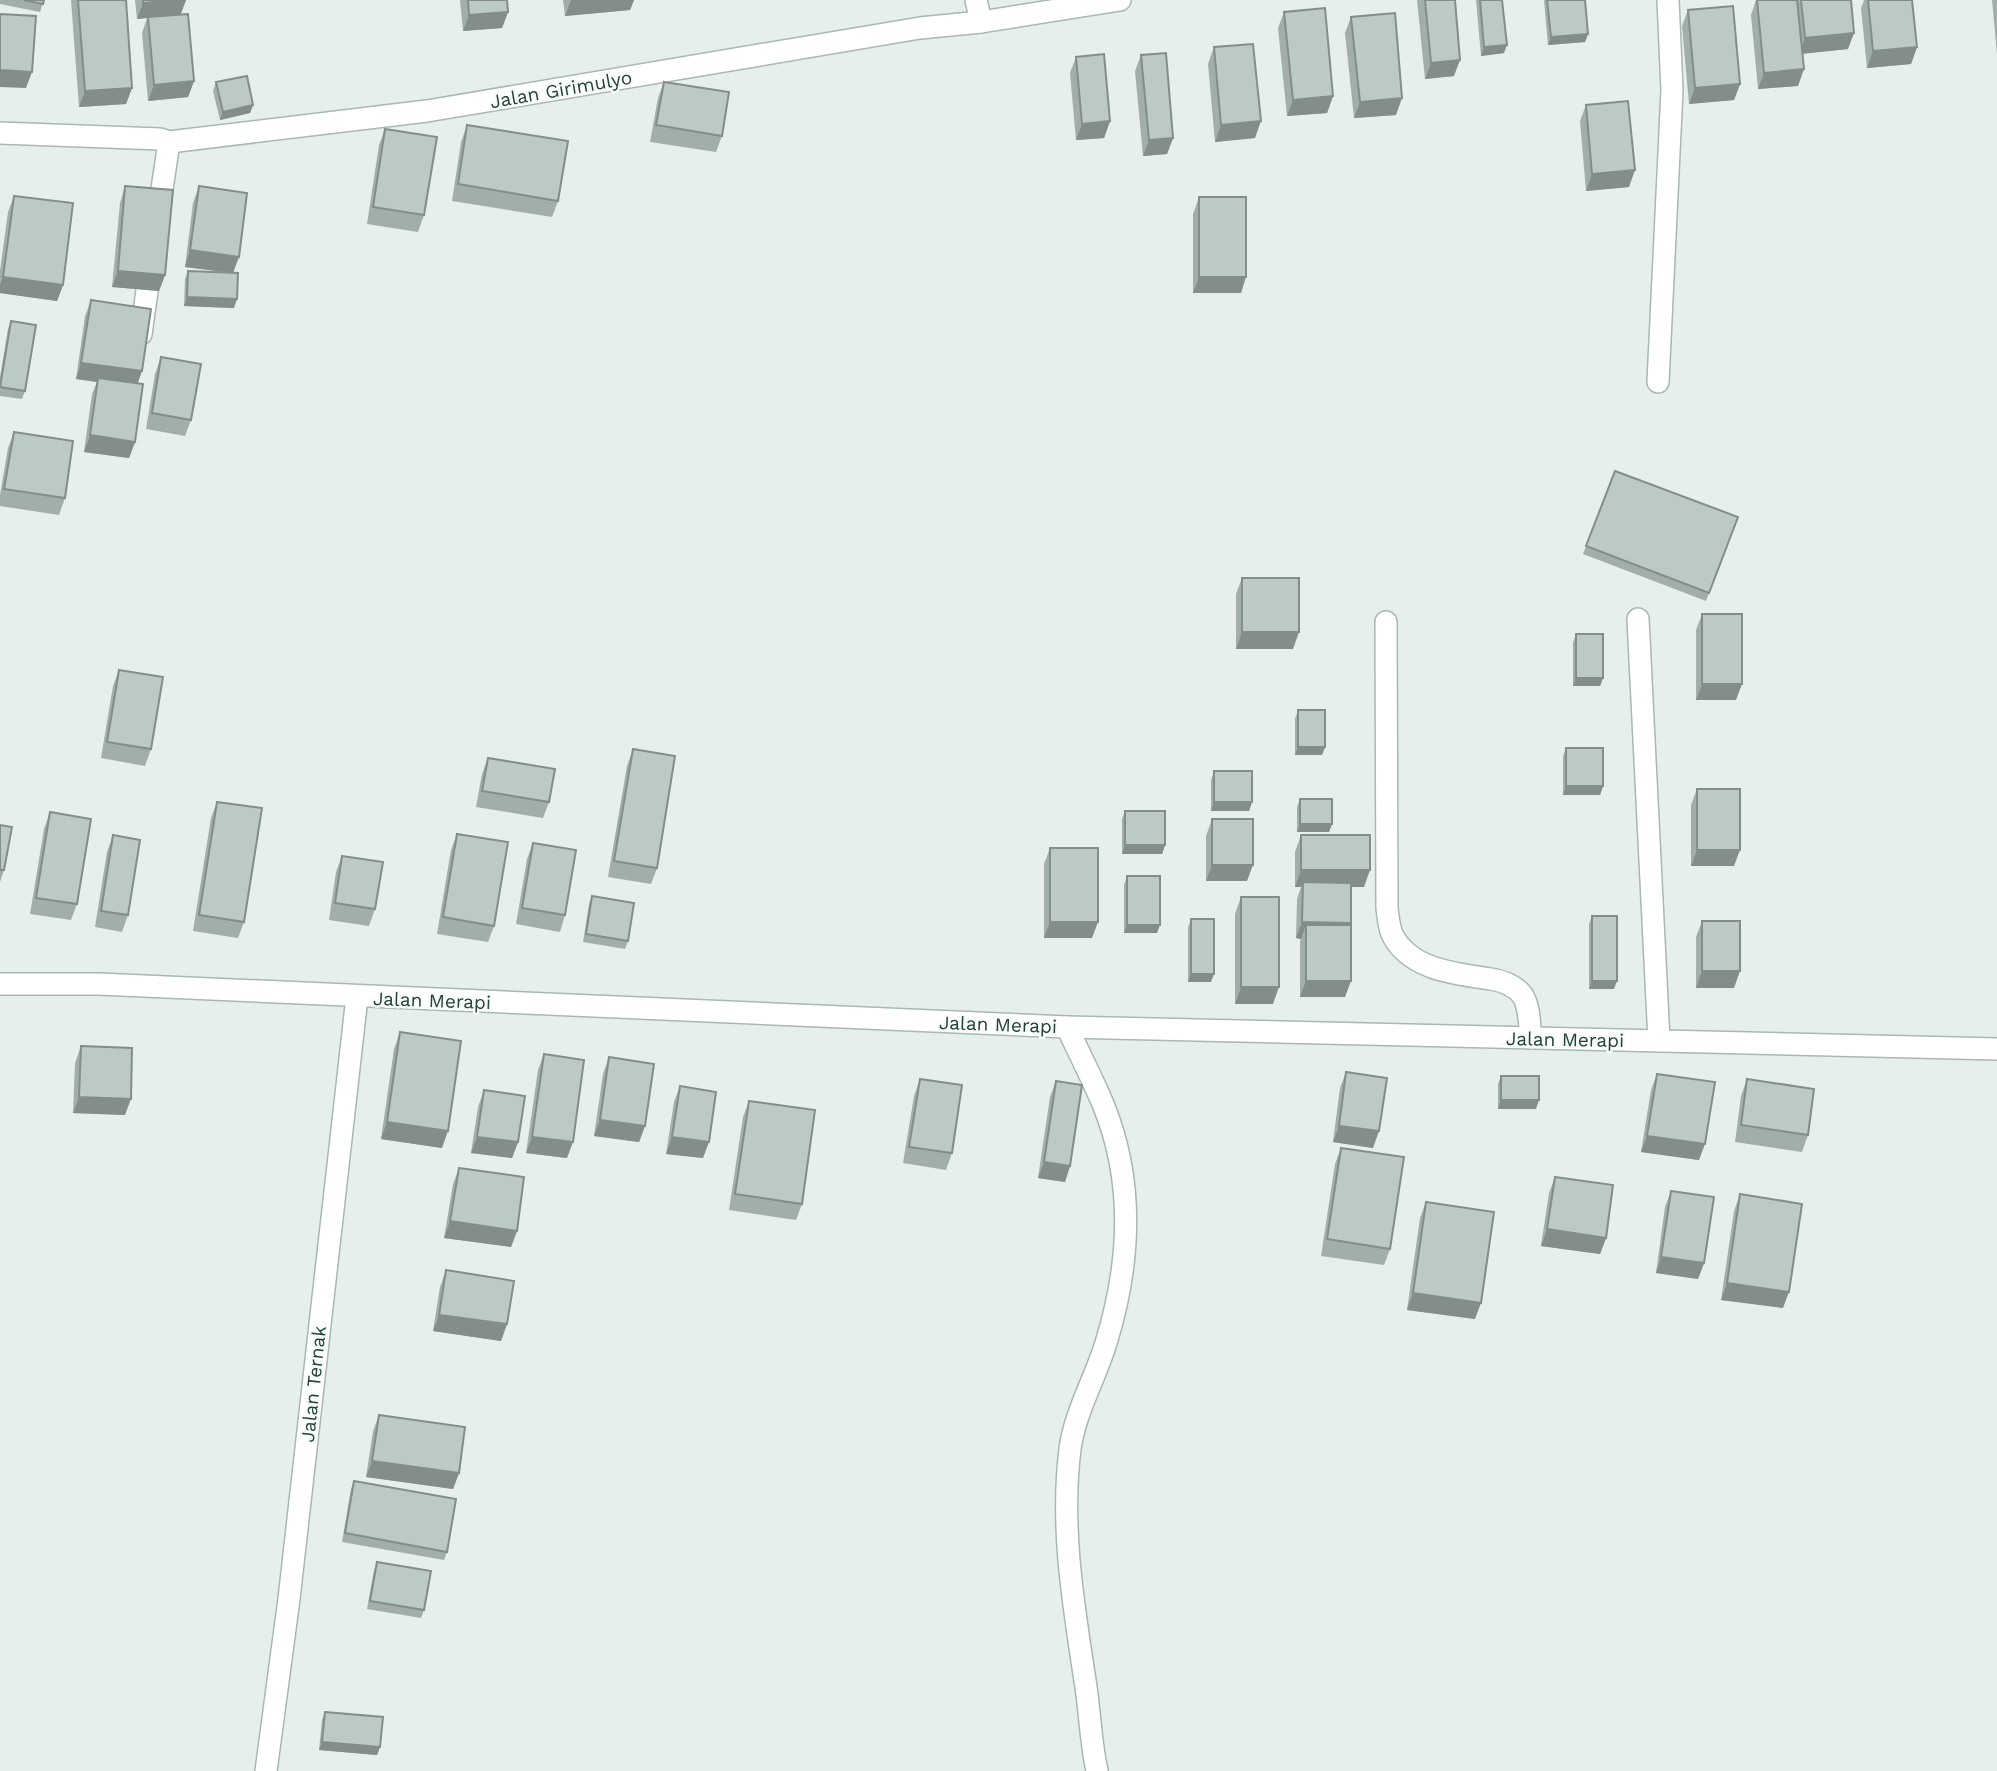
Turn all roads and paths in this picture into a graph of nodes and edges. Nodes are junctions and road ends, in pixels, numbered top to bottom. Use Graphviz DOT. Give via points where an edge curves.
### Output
graph roads {
  1 [pos="976,0"];
  2 [pos="1120,0"];
  3 [pos="1668,0"];
  4 [pos="981,22"];
  5 [pos="0,133"];
  6 [pos="169,142"];
  7 [pos="138,356"];
  8 [pos="1658,382"];
  9 [pos="1638,619"];
  10 [pos="1386,622"];
  11 [pos="0,984"];
  12 [pos="357,997"];
  13 [pos="1067,1027"];
  14 [pos="1531,1038"];
  15 [pos="1659,1041"];
  16 [pos="1997,1049"];
  17 [pos="267,1771"];
  18 [pos="1097,1771"];
  1 -- 4 [label="street"];
  2 -- 4 [label="street, Jalan Girimulyo"];
  3 -- 8 [label="street" via="1672,90"];
  4 -- 6 [label="street, Jalan Girimulyo" via="920,28 427,111"];
  5 -- 6 [label="street, Jalan Girimulyo"];
  6 -- 7 [label="street"];
  9 -- 15 [label="street"];
  10 -- 14 [label="street" via="1387,908 1391,932 1399,946 1421,962 1445,973 1503,981 1521,993"];
  11 -- 12 [label="street, Jalan Merapi" via="99,984"];
  12 -- 13 [label="street, Jalan Merapi"];
  12 -- 17 [label="street, Jalan Ternak"];
  13 -- 14 [label="street, Jalan Merapi"];
  13 -- 18 [label="street" via="1104,1106 1121,1162 1127,1213 1117,1301 1071,1446 1066,1505 1072,1601"];
  14 -- 15 [label="street, Jalan Merapi"];
  15 -- 16 [label="street, Jalan Merapi"];
}
